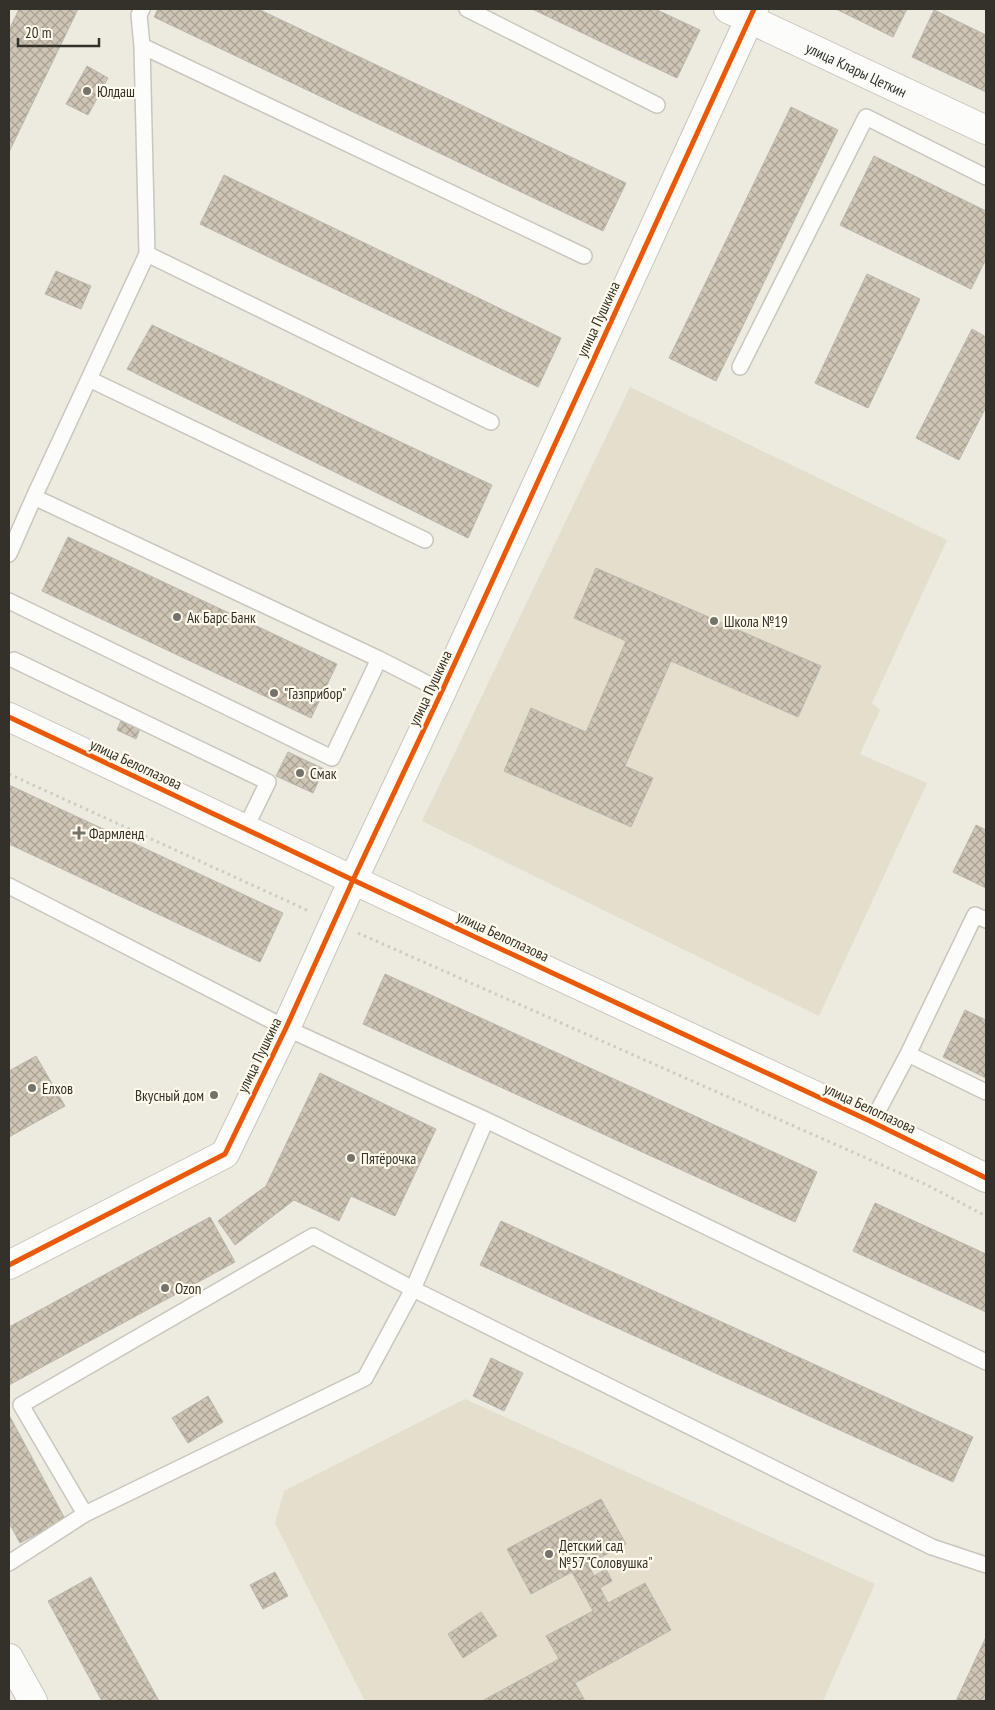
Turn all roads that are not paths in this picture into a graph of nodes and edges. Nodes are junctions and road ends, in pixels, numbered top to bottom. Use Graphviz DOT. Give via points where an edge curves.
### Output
graph roads {
  1 [pos="142,9"];
  2 [pos="467,9"];
  3 [pos="744,12"];
  4 [pos="142,46"];
  5 [pos="657,105"];
  6 [pos="986,130"];
  7 [pos="986,177"];
  8 [pos="147,254"];
  9 [pos="584,256"];
  10 [pos="740,367"];
  11 [pos="89,379"];
  12 [pos="491,422"];
  13 [pos="34,497"];
  14 [pos="425,540"];
  15 [pos="9,554"];
  16 [pos="9,601"];
  17 [pos="379,659"];
  18 [pos="10,662"];
  19 [pos="442,691"];
  20 [pos="9,717"];
  21 [pos="246,829"];
  22 [pos="353,880"];
  23 [pos="9,886"];
  24 [pos="986,920"];
  25 [pos="286,1028"];
  26 [pos="908,1054"];
  27 [pos="986,1092"];
  28 [pos="486,1120"];
  29 [pos="872,1122"];
  30 [pos="986,1178"];
  31 [pos="9,1265"];
  32 [pos="413,1290"];
  33 [pos="986,1362"];
  34 [pos="85,1514"];
  35 [pos="9,1563"];
  36 [pos="986,1565"];
  37 [pos="9,1658"];
  38 [pos="33,1701"];
  1 -- 4 [label="lane" via="139,14"];
  2 -- 5 [label="lane"];
  3 -- 6 [label="street, улица Клары Цеткин"];
  3 -- 19 [label="street, улица Пушкина"];
  4 -- 8 [label="lane"];
  4 -- 9 [label="lane"];
  7 -- 10 [label="lane" via="866,118"];
  8 -- 11 [label="lane"];
  8 -- 12 [label="lane"];
  11 -- 13 [label="lane"];
  11 -- 14 [label="lane"];
  13 -- 15 [label="lane"];
  13 -- 17 [label="lane"];
  16 -- 17 [label="lane" via="332,758"];
  17 -- 19 [label="lane"];
  18 -- 21 [label="lane" via="268,782"];
  19 -- 22 [label="street, улица Пушкина"];
  20 -- 21 [label="street, улица Белоглазова"];
  21 -- 22 [label="street, улица Белоглазова"];
  22 -- 25 [label="street, улица Пушкина"];
  22 -- 29 [label="street, улица Белоглазова"];
  23 -- 25 [label="lane"];
  24 -- 26 [label="lane" via="975,915"];
  25 -- 28 [label="lane"];
  25 -- 31 [label="street, улица Пушкина" via="225,1154"];
  26 -- 27 [label="lane"];
  26 -- 29 [label="lane"];
  28 -- 32 [label="lane"];
  28 -- 33 [label="lane"];
  29 -- 30 [label="street, улица Белоглазова"];
  32 -- 34 [label="lane" via="366,1378"];
  32 -- 34 [label="lane" via="313,1236 21,1405"];
  32 -- 36 [label="lane" via="932,1548"];
  34 -- 35 [label="lane"];
  37 -- 38 [label="street"];
}
